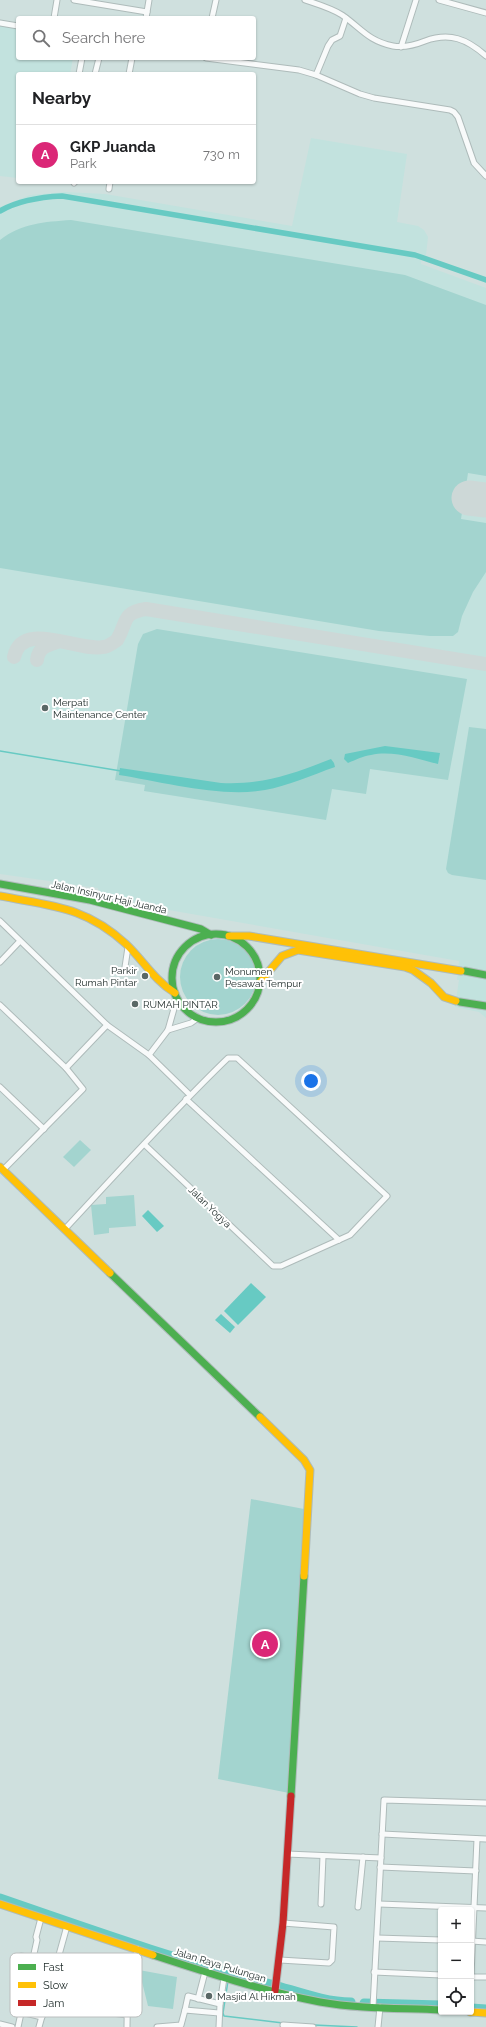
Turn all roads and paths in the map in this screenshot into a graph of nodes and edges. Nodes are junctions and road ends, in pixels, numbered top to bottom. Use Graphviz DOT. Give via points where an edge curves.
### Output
graph roads {
  1 [pos="56,0"];
  2 [pos="74,0"];
  3 [pos="82,0"];
  4 [pos="149,0"];
  5 [pos="216,0"];
  6 [pos="305,0"];
  7 [pos="416,0"];
  8 [pos="439,0"];
  9 [pos="486,13"];
  10 [pos="146,15"];
  11 [pos="54,16"];
  12 [pos="212,16"];
  13 [pos="346,18"];
  14 [pos="0,23"];
  15 [pos="16,26"];
  16 [pos="401,47"];
  17 [pos="486,56"];
  18 [pos="82,60"];
  19 [pos="99,60"];
  20 [pos="132,60"];
  21 [pos="222,60"];
  22 [pos="79,72"];
  23 [pos="96,72"];
  24 [pos="129,72"];
  25 [pos="316,74"];
  26 [pos="486,176"];
  27 [pos="109,184"];
  28 [pos="108,189"];
  29 [pos="0,884"];
  30 [pos="0,896"];
  31 [pos="0,921"];
  32 [pos="212,935"];
  33 [pos="229,936"];
  34 [pos="20,942"];
  35 [pos="128,946"];
  36 [pos="0,962"];
  37 [pos="129,971"];
  38 [pos="486,975"];
  39 [pos="260,982"];
  40 [pos="176,995"];
  41 [pos="0,1006"];
  42 [pos="486,1006"];
  43 [pos="198,1018"];
  44 [pos="107,1025"];
  45 [pos="168,1030"];
  46 [pos="149,1055"];
  47 [pos="66,1068"];
  48 [pos="0,1087"];
  49 [pos="188,1097"];
  50 [pos="44,1129"];
  51 [pos="144,1144"];
  52 [pos="2,1169"];
  53 [pos="65,1229"];
  54 [pos="339,1240"];
  55 [pos="486,1803"];
  56 [pos="382,1834"];
  57 [pos="477,1838"];
  58 [pos="486,1839"];
  59 [pos="287,1854"];
  60 [pos="324,1856"];
  61 [pos="363,1858"];
  62 [pos="381,1858"];
  63 [pos="380,1867"];
  64 [pos="476,1871"];
  65 [pos="0,1904"];
  66 [pos="321,1904"];
  67 [pos="379,1904"];
  68 [pos="358,1907"];
  69 [pos="475,1907"];
  70 [pos="486,1908"];
  71 [pos="41,1918"];
  72 [pos="474,1918"];
  73 [pos="284,1923"];
  74 [pos="67,1926"];
  75 [pos="377,1938"];
  76 [pos="438,1940"];
  77 [pos="474,1941"];
  78 [pos="486,1942"];
  79 [pos="138,1949"];
  80 [pos="34,1953"];
  81 [pos="60,1953"];
  82 [pos="137,1953"];
  83 [pos="280,1960"];
  84 [pos="205,1972"];
  85 [pos="374,1972"];
  86 [pos="438,1975"];
  87 [pos="474,1976"];
  88 [pos="486,1977"];
  89 [pos="226,1979"];
  90 [pos="276,1986"];
  91 [pos="198,1999"];
  92 [pos="220,2004"];
  93 [pos="376,2006"];
  94 [pos="184,2010"];
  95 [pos="438,2010"];
  96 [pos="474,2012"];
  97 [pos="219,2013"];
  98 [pos="486,2013"];
  99 [pos="20,2017"];
  100 [pos="42,2017"];
  101 [pos="0,2024"];
  102 [pos="283,2025"];
  103 [pos="12,2027"];
  104 [pos="18,2027"];
  105 [pos="40,2027"];
  106 [pos="157,2027"];
  107 [pos="219,2027"];
  108 [pos="313,2027"];
  109 [pos="378,2027"];
  1 -- 11 [label="street"];
  2 -- 3 [label="street"];
  3 -- 10 [label="street"];
  4 -- 10 [label="street"];
  5 -- 12 [label="street"];
  6 -- 13 [label="street"];
  7 -- 16 [label="street"];
  8 -- 9 [label="street"];
  13 -- 16 [label="street" via="374,41"];
  13 -- 25 [label="street" via="340,36 332,40 328,46"];
  14 -- 15 [label="street"];
  16 -- 17 [label="street" via="451,36 465,40"];
  18 -- 22 [label="street"];
  19 -- 23 [label="street"];
  20 -- 24 [label="street"];
  21 -- 25 [label="street"];
  25 -- 26 [label="street" via="367,96 454,112 474,163"];
  27 -- 28 [label="street"];
  29 -- 32 [label="main road, Jalan Insinyur Haji Juanda" via="90,900 201,929"];
  30 -- 35 [label="main road" via="88,916"];
  31 -- 34 [label="street"];
  32 -- 33 [label="main road"];
  32 -- 40 [label="main road" via="193,941 179,955 172,973"];
  33 -- 38 [label="main road" via="249,936"];
  33 -- 39 [label="main road" via="246,946 253,954"];
  34 -- 36 [label="street"];
  34 -- 44 [label="street"];
  35 -- 37 [label="street" via="125,967"];
  35 -- 40 [label="main road" via="162,985"];
  39 -- 42 [label="main road" via="282,956 298,950 405,967 431,982 444,997"];
  39 -- 43 [label="main road" via="255,1000 235,1018 218,1022"];
  40 -- 43 [label="main road" via="182,1006"];
  40 -- 45 [label="street"];
  41 -- 47 [label="street"];
  43 -- 45 [label="street" via="192,1023"];
  44 -- 46 [label="street"];
  44 -- 47 [label="street"];
  45 -- 46 [label="street"];
  46 -- 49 [label="street"];
  47 -- 50 [label="street" via="84,1089"];
  48 -- 50 [label="street"];
  49 -- 51 [label="street"];
  49 -- 54 [label="street"];
  49 -- 54 [label="street" via="228,1058 237,1058 386,1193 387,1197 350,1235"];
  50 -- 52 [label="street"];
  51 -- 53 [label="street"];
  51 -- 54 [label="street, Jalan Yogya" via="269,1265 277,1267"];
  52 -- 53 [label="main road"];
  53 -- 59 [label="main road" via="304,1460 310,1470"];
  55 -- 56 [label="street" via="387,1798 383,1803"];
  56 -- 57 [label="street"];
  56 -- 62 [label="street"];
  57 -- 58 [label="street"];
  57 -- 64 [label="street"];
  59 -- 60 [label="street"];
  59 -- 73 [label="main road"];
  60 -- 61 [label="street"];
  60 -- 66 [label="street"];
  61 -- 62 [label="street"];
  61 -- 68 [label="street"];
  62 -- 63 [label="street"];
  63 -- 64 [label="street"];
  63 -- 67 [label="street"];
  64 -- 69 [label="street"];
  65 -- 71 [label="main road, Jalan Raya Pulungan"];
  67 -- 69 [label="street"];
  67 -- 75 [label="street"];
  69 -- 70 [label="street"];
  69 -- 72 [label="street"];
  71 -- 74 [label="main road, Jalan Raya Pulungan"];
  71 -- 80 [label="street"];
  73 -- 83 [label="main road"];
  73 -- 83 [label="street" via="334,1927 332,1960 329,1963"];
  74 -- 79 [label="main road, Jalan Raya Pulungan"];
  74 -- 81 [label="street"];
  75 -- 76 [label="street"];
  75 -- 85 [label="street"];
  77 -- 78 [label="street"];
  79 -- 82 [label="street"];
  79 -- 84 [label="main road, Jalan Raya Pulungan"];
  83 -- 90 [label="main road"];
  84 -- 89 [label="main road, Jalan Raya Pulungan"];
  84 -- 91 [label="street"];
  85 -- 86 [label="street"];
  85 -- 93 [label="street"];
  87 -- 88 [label="street"];
  89 -- 90 [label="main road, Jalan Raya Pulungan"];
  89 -- 92 [label="street"];
  90 -- 93 [label="main road, Jalan Raya Pulungan" via="320,2002"];
  91 -- 92 [label="street"];
  91 -- 94 [label="street" via="186,1997"];
  92 -- 97 [label="street"];
  93 -- 95 [label="main road, Jalan Raya Pulungan"];
  93 -- 109 [label="street"];
  94 -- 97 [label="street"];
  94 -- 106 [label="street" via="181,2025"];
  96 -- 98 [label="main road"];
  97 -- 107 [label="street"];
  99 -- 104 [label="street"];
  100 -- 105 [label="street"];
  101 -- 103 [label="street"];
  102 -- 108 [label="street"];
}
